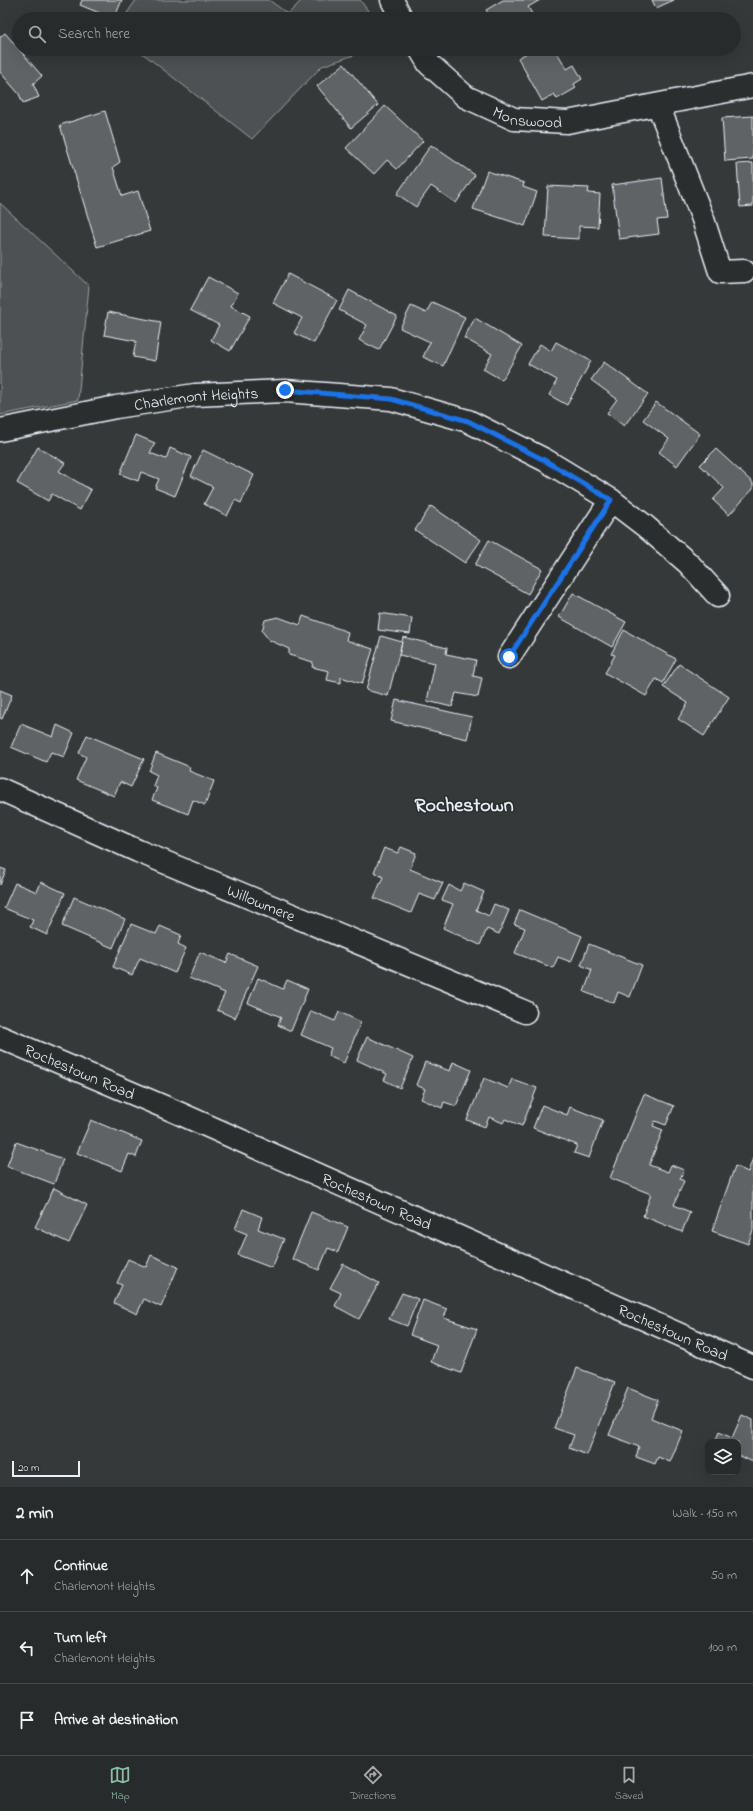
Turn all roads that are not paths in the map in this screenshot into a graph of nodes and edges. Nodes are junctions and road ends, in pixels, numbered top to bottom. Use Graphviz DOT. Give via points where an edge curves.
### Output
graph roads {
  1 [pos="392,0"];
  2 [pos="398,12"];
  3 [pos="424,56"];
  4 [pos="753,86"];
  5 [pos="658,105"];
  6 [pos="744,271"];
  7 [pos="0,430"];
  8 [pos="611,500"];
  9 [pos="718,596"];
  10 [pos="509,657"];
  11 [pos="0,789"];
  12 [pos="525,1012"];
  13 [pos="0,1037"];
  14 [pos="753,1367"];
  1 -- 2 [label="street"];
  3 -- 5 [label="street, Monswood" via="429,64 466,97 514,118 567,122"];
  4 -- 5 [label="street, Monswood"];
  5 -- 6 [label="street" via="703,219 720,272"];
  7 -- 8 [label="street, Charlemont Heights" via="116,407 195,395 285,390 391,399 468,421 544,460"];
  8 -- 9 [label="street, Charlemont Heights" via="689,564"];
  8 -- 10 [label="street"];
  11 -- 12 [label="street, Willowmere" via="138,851"];
  13 -- 14 [label="street, Rochestown Road" via="174,1111"];
}
